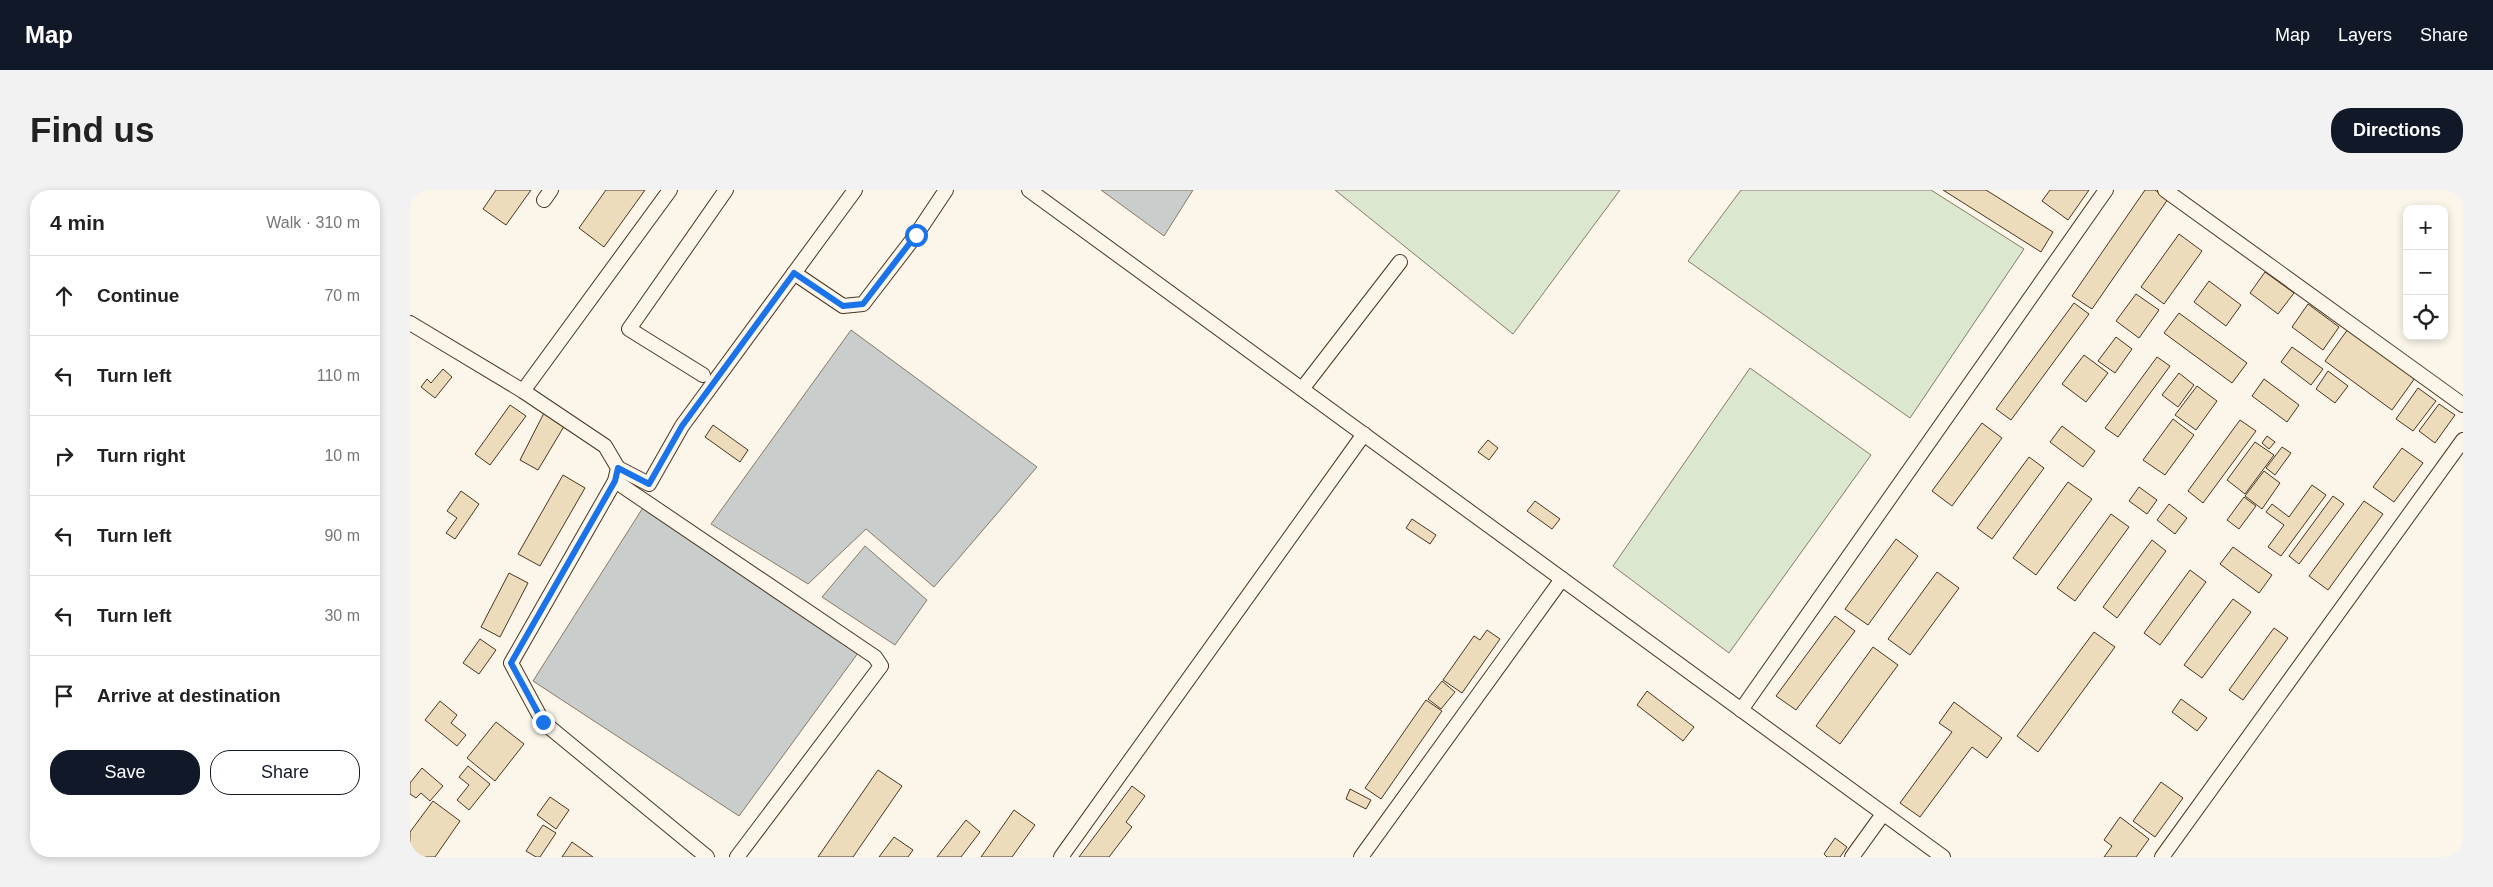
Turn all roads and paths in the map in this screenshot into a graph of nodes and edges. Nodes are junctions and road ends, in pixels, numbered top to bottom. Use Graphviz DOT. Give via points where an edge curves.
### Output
graph roads {
  1 [pos="670,190"];
  2 [pos="726,190"];
  3 [pos="855,190"];
  4 [pos="946,190"];
  5 [pos="1029,190"];
  6 [pos="2106,190"];
  7 [pos="2165,190"];
  8 [pos="1400,262"];
  9 [pos="794,273"];
  10 [pos="410,323"];
  11 [pos="703,375"];
  12 [pos="1302,389"];
  13 [pos="522,391"];
  14 [pos="2463,405"];
  15 [pos="1364,434"];
  16 [pos="2463,440"];
  17 [pos="617,475"];
  18 [pos="1562,579"];
  19 [pos="1742,710"];
  20 [pos="1883,814"];
  21 [pos="708,857"];
  22 [pos="737,857"];
  23 [pos="1062,857"];
  24 [pos="1361,857"];
  25 [pos="1852,857"];
  26 [pos="1943,857"];
  27 [pos="2162,857"];
  1 -- 13 [label="street"];
  2 -- 11 [label="street" via="629,329"];
  3 -- 9 [label="street"];
  4 -- 9 [label="street" via="863,304 843,306"];
  5 -- 12 [label="street"];
  6 -- 19 [label="street"];
  7 -- 14 [label="street"];
  8 -- 12 [label="street"];
  9 -- 17 [label="street" via="682,426 649,484"];
  10 -- 13 [label="street"];
  12 -- 15 [label="street"];
  13 -- 17 [label="street" via="605,446"];
  15 -- 18 [label="street"];
  15 -- 23 [label="street"];
  16 -- 27 [label="street"];
  17 -- 21 [label="street" via="511,663 543,722"];
  17 -- 22 [label="street" via="875,657 881,666"];
  18 -- 19 [label="street"];
  18 -- 24 [label="street"];
  19 -- 20 [label="street"];
  20 -- 25 [label="street"];
  20 -- 26 [label="street"];
}
